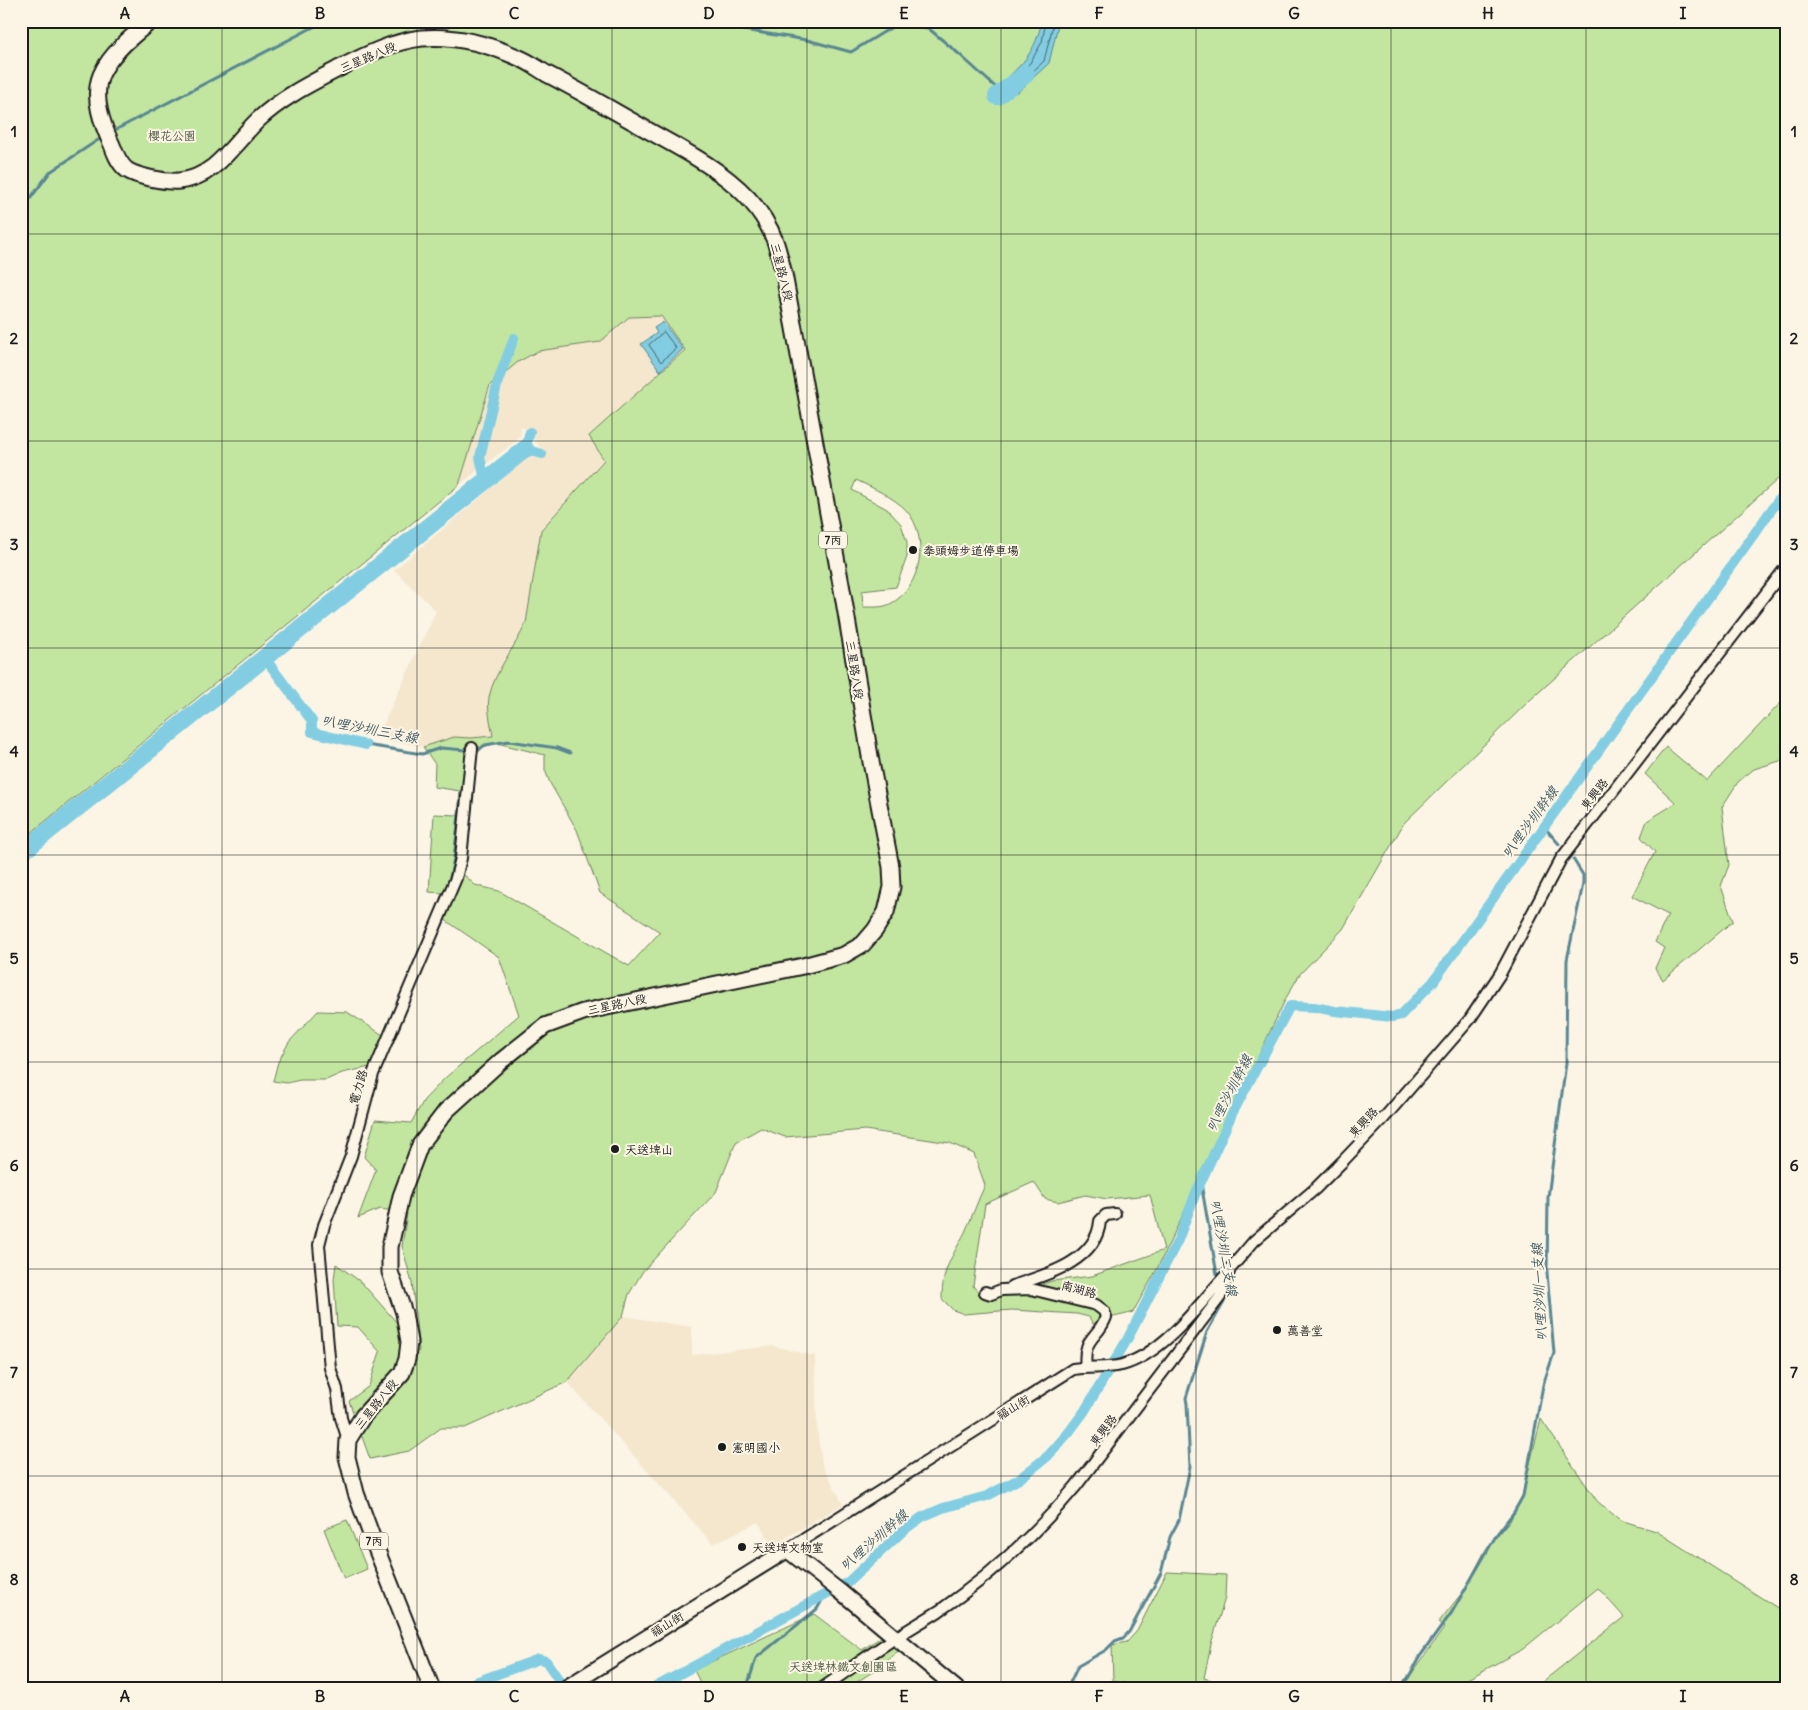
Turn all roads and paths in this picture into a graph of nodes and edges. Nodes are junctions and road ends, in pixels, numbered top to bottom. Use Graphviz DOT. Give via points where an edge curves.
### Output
graph roads {
  1 [pos="151,21"];
  2 [pos="1787,566"];
  3 [pos="472,748"];
  4 [pos="1115,1214"];
  5 [pos="1230,1270"];
  6 [pos="1001,1290"];
  7 [pos="985,1292"];
  8 [pos="1086,1367"];
  9 [pos="348,1440"];
  10 [pos="787,1550"];
  11 [pos="896,1638"];
  12 [pos="568,1686"];
  13 [pos="432,1689"];
  14 [pos="822,1689"];
  15 [pos="957,1689"];
  1 -- 9 [label="main road, 三星路八段 / 7丙" via="108,62 98,89 102,124 118,160 127,170 148,178 178,181 202,175 222,159 260,118 302,89 389,46 421,38 450,38 519,57 697,159 749,198 775,240 784,274 891,867 892,887 886,912 876,930 844,955 583,1012 545,1026 446,1111 420,1145 401,1196 390,1247 390,1272 404,1313 409,1342 407,1359 402,1373 363,1416"];
  2 -- 5 [label="street, 東興路" via="1561,858 1500,974 1470,1019 1391,1111 1315,1189 1254,1241"];
  3 -- 9 [label="street, 電力路" via="461,858 456,878 373,1074 351,1156 319,1245 330,1368"];
  4 -- 6 [label="street" via="1106,1214 1100,1221 1094,1241 1080,1256 1054,1272"];
  5 -- 8 [label="street, 福山街" via="1173,1332 1136,1360 1097,1369"];
  5 -- 11 [label="street, 東興路" via="1220,1297 1057,1509 998,1566 939,1611"];
  6 -- 7 [label="street, 南湖路" via="991,1294"];
  6 -- 8 [label="street, 南湖路" via="1031,1289 1096,1305 1104,1311 1103,1326 1089,1340"];
  8 -- 10 [label="street, 福山街" via="1072,1369"];
  9 -- 13 [label="main road, 三星路八段 / 7丙" via="347,1457 356,1493"];
  10 -- 11 [label="street"];
  10 -- 12 [label="street, 福山街"];
  11 -- 14 [label="street, 東興路"];
  11 -- 15 [label="street"];
}
